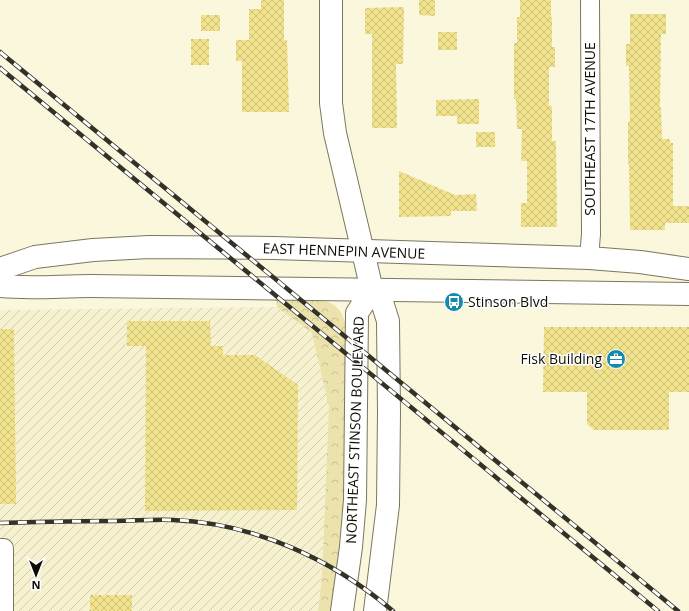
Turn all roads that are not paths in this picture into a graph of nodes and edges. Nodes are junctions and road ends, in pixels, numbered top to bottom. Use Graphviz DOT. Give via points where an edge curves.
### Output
graph roads {
  1 [pos="331,0"];
  2 [pos="590,0"];
  3 [pos="362,251"];
  4 [pos="589,258"];
  5 [pos="0,269"];
  6 [pos="689,269"];
  7 [pos="0,286"];
  8 [pos="372,290"];
  9 [pos="689,294"];
  10 [pos="2,548"];
  11 [pos="4,611"];
  12 [pos="342,611"];
  13 [pos="375,611"];
  1 -- 3 [label="main road" via="331,103 335,133"];
  2 -- 4 [label="street, SOUTHEAST 17TH AVENUE"];
  3 -- 4 [label="main road, EAST HENNEPIN AVENUE"];
  3 -- 5 [label="main road, EAST HENNEPIN AVENUE" via="149,247 34,257"];
  3 -- 8 [label="main road"];
  4 -- 6 [label="main road, EAST HENNEPIN AVENUE"];
  7 -- 8 [label="main road"];
  8 -- 9 [label="main road"];
  8 -- 12 [label="main road, NORTHEAST STINSON BOULEVARD" via="357,313 355,500"];
  8 -- 13 [label="main road, NORTHEAST STINSON BOULEVARD" via="382,302 388,321 389,412 388,505"];
  10 -- 11 [label="street"];
}
